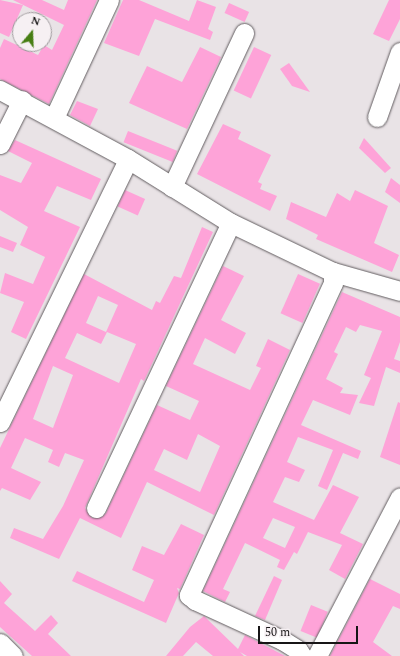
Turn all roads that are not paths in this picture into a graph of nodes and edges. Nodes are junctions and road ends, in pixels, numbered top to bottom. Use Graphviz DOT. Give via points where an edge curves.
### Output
graph roads {
  1 [pos="109,0"];
  2 [pos="244,33"];
  3 [pos="400,52"];
  4 [pos="0,90"];
  5 [pos="22,100"];
  6 [pos="54,118"];
  7 [pos="378,118"];
  8 [pos="0,144"];
  9 [pos="128,159"];
  10 [pos="172,186"];
  11 [pos="231,223"];
  12 [pos="333,272"];
  13 [pos="400,291"];
  14 [pos="0,422"];
  15 [pos="400,497"];
  16 [pos="96,508"];
  17 [pos="0,643"];
  18 [pos="12,656"];
  19 [pos="302,656"];
  20 [pos="317,656"];
  1 -- 6 [label="street"];
  2 -- 10 [label="street"];
  3 -- 7 [label="street"];
  4 -- 5 [label="street"];
  5 -- 6 [label="street"];
  5 -- 8 [label="street"];
  6 -- 9 [label="street"];
  9 -- 10 [label="street"];
  9 -- 14 [label="street"];
  10 -- 11 [label="street"];
  11 -- 12 [label="street"];
  11 -- 16 [label="street"];
  12 -- 13 [label="street"];
  12 -- 19 [label="street" via="334,283 189,595 282,640"];
  15 -- 20 [label="street"];
  17 -- 18 [label="street"];
}
